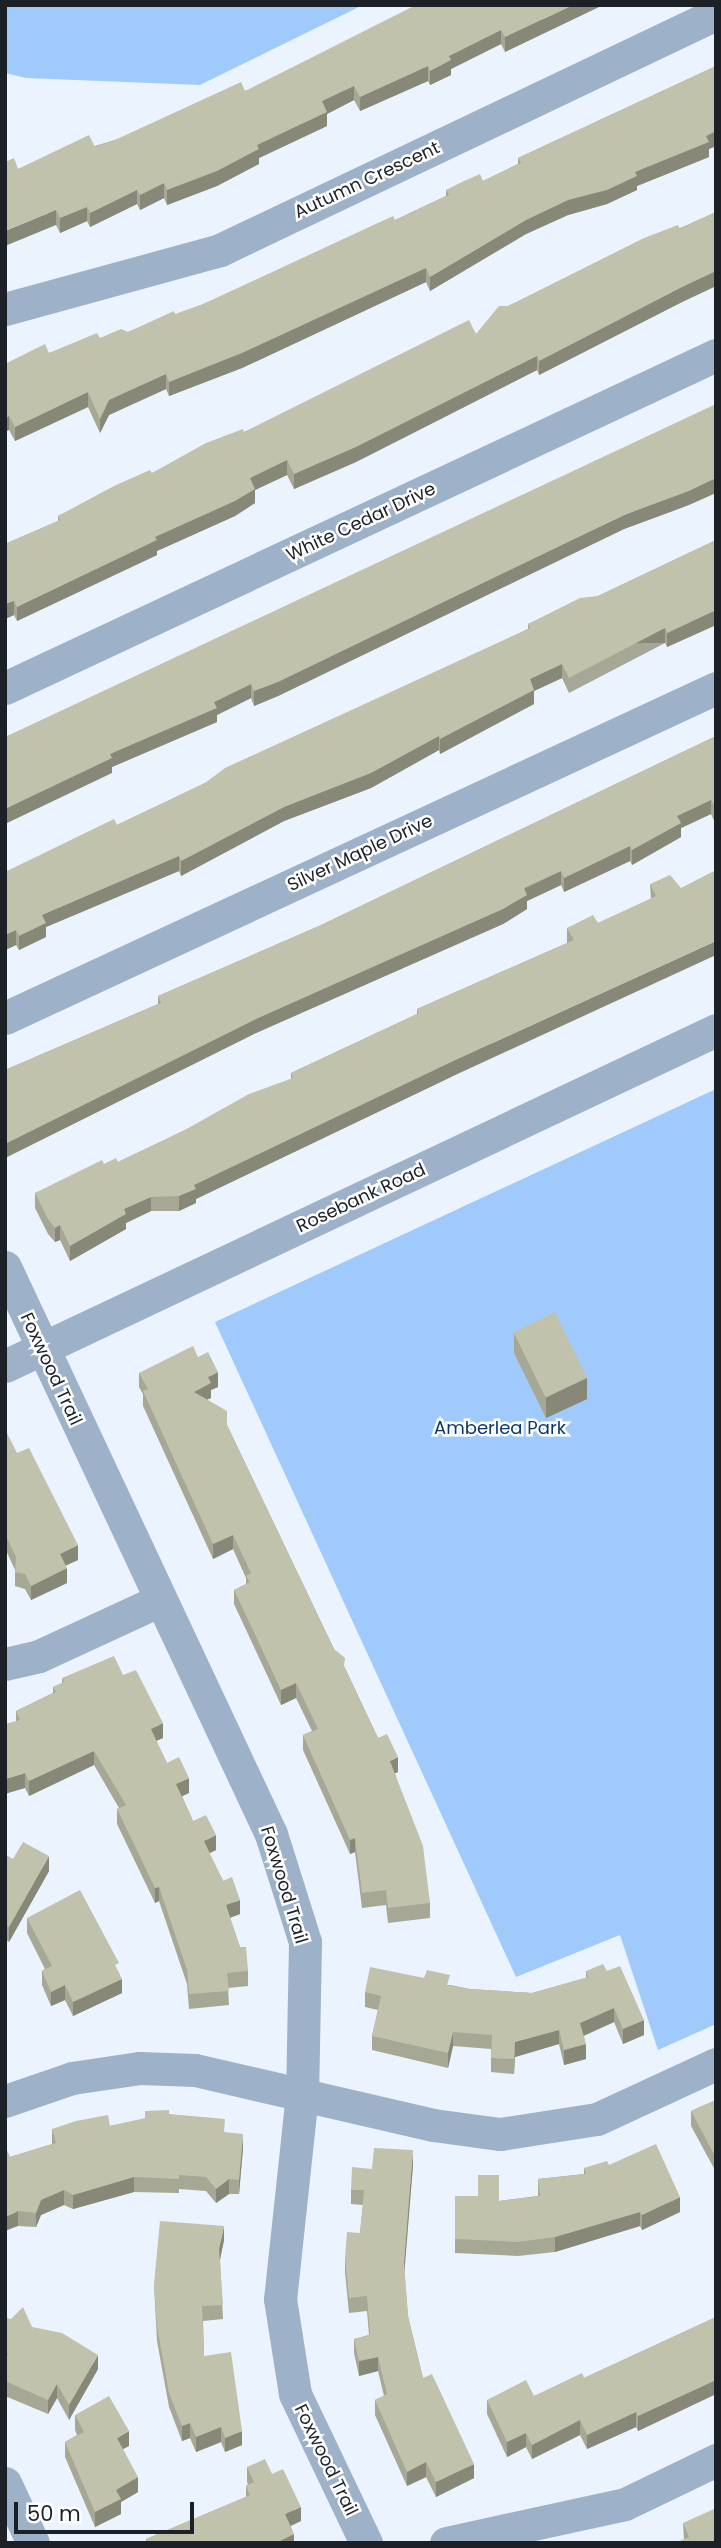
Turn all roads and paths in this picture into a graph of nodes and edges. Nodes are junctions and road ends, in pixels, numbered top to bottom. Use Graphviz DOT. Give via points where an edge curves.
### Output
graph roads {
  1 [pos="716,14"];
  2 [pos="5,309"];
  3 [pos="716,355"];
  4 [pos="5,688"];
  5 [pos="716,688"];
  6 [pos="5,1018"];
  7 [pos="716,1030"];
  8 [pos="5,1267"];
  9 [pos="41,1349"];
  10 [pos="5,1366"];
  11 [pos="160,1600"];
  12 [pos="5,1664"];
  13 [pos="716,2064"];
  14 [pos="302,2095"];
  15 [pos="5,2101"];
  16 [pos="716,2460"];
  17 [pos="5,2483"];
  18 [pos="33,2543"];
  19 [pos="366,2543"];
  20 [pos="446,2543"];
  1 -- 2 [label="street, Autumn Crescent" via="220,250"];
  3 -- 4 [label="street, White Cedar Drive"];
  5 -- 6 [label="street, Silver Maple Drive"];
  7 -- 9 [label="street, Rosebank Road"];
  8 -- 9 [label="street, Foxwood Trail"];
  9 -- 10 [label="street, Rosebank Road"];
  9 -- 11 [label="street, Foxwood Trail"];
  11 -- 12 [label="street" via="39,1656"];
  11 -- 14 [label="street, Foxwood Trail" via="271,1834 305,1942"];
  13 -- 14 [label="street" via="597,2119 500,2134 433,2125"];
  14 -- 15 [label="street" via="195,2070 140,2068 72,2078"];
  14 -- 19 [label="street, Foxwood Trail" via="280,2300 295,2395"];
  16 -- 20 [label="street" via="625,2504 461,2536"];
  17 -- 18 [label="street"];
}
